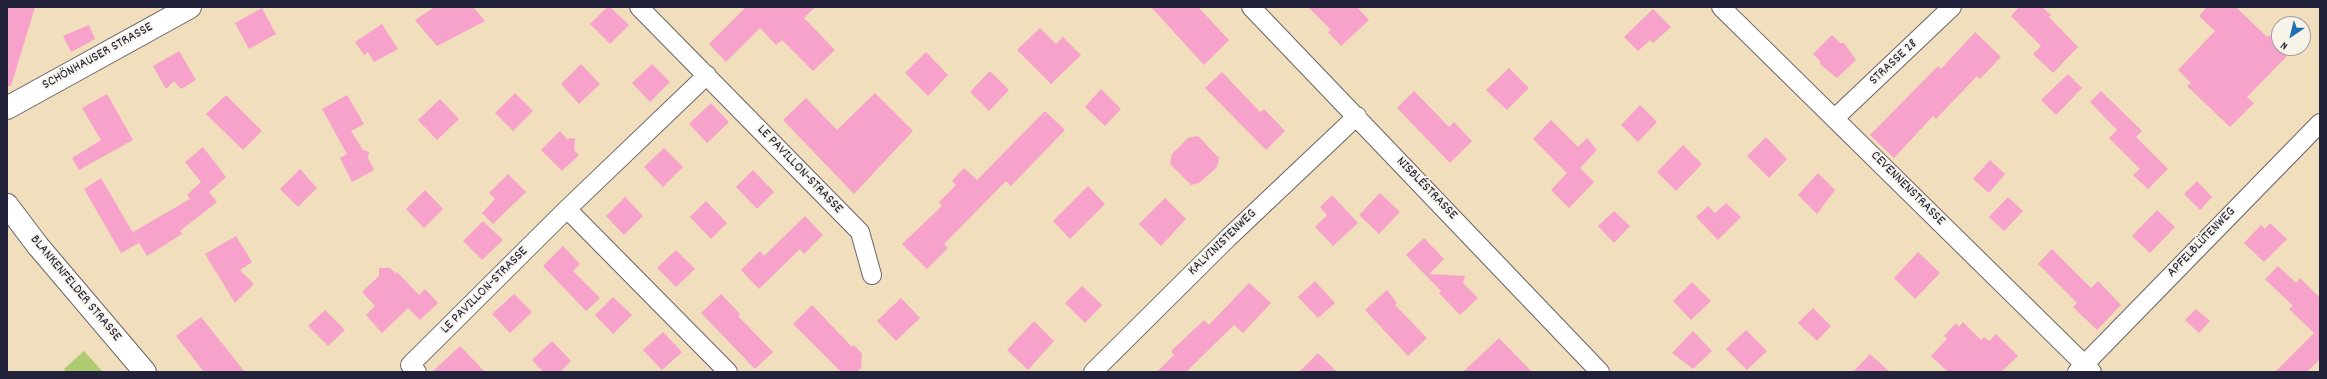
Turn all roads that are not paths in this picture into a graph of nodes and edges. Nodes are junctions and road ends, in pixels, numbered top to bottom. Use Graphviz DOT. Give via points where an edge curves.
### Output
graph roads {
  1 [pos="190,7"];
  2 [pos="639,7"];
  3 [pos="1251,7"];
  4 [pos="1721,7"];
  5 [pos="1952,7"];
  6 [pos="707,75"];
  7 [pos="7,108"];
  8 [pos="1357,116"];
  9 [pos="1835,118"];
  10 [pos="2320,123"];
  11 [pos="7,205"];
  12 [pos="567,209"];
  13 [pos="872,275"];
  14 [pos="2084,370"];
  15 [pos="145,372"];
  16 [pos="417,372"];
  17 [pos="728,372"];
  18 [pos="1093,372"];
  19 [pos="1600,372"];
  1 -- 7 [label="street, SCHÖNHAUSER STRASSE"];
  2 -- 6 [label="street, LE PAVILLON-STRASSE"];
  3 -- 8 [label="street, NISBLÉSTRASSE"];
  4 -- 9 [label="street, CEVENNENSTRASSE"];
  5 -- 9 [label="street, STRASSE 28"];
  6 -- 12 [label="street, LE PAVILLON-STRASSE"];
  6 -- 13 [label="street, LE PAVILLON-STRASSE" via="860,232"];
  8 -- 18 [label="street, KALVINISTENWEG" via="1228,238"];
  8 -- 19 [label="street, NISBLÉSTRASSE"];
  9 -- 14 [label="street, CEVENNENSTRASSE"];
  10 -- 14 [label="street, APFELBLÜTENWEG"];
  11 -- 15 [label="street, BLANKENFELDER STRASSE" via="38,246"];
  12 -- 16 [label="street, LE PAVILLON-STRASSE" via="410,365"];
  12 -- 17 [label="street"];
}
